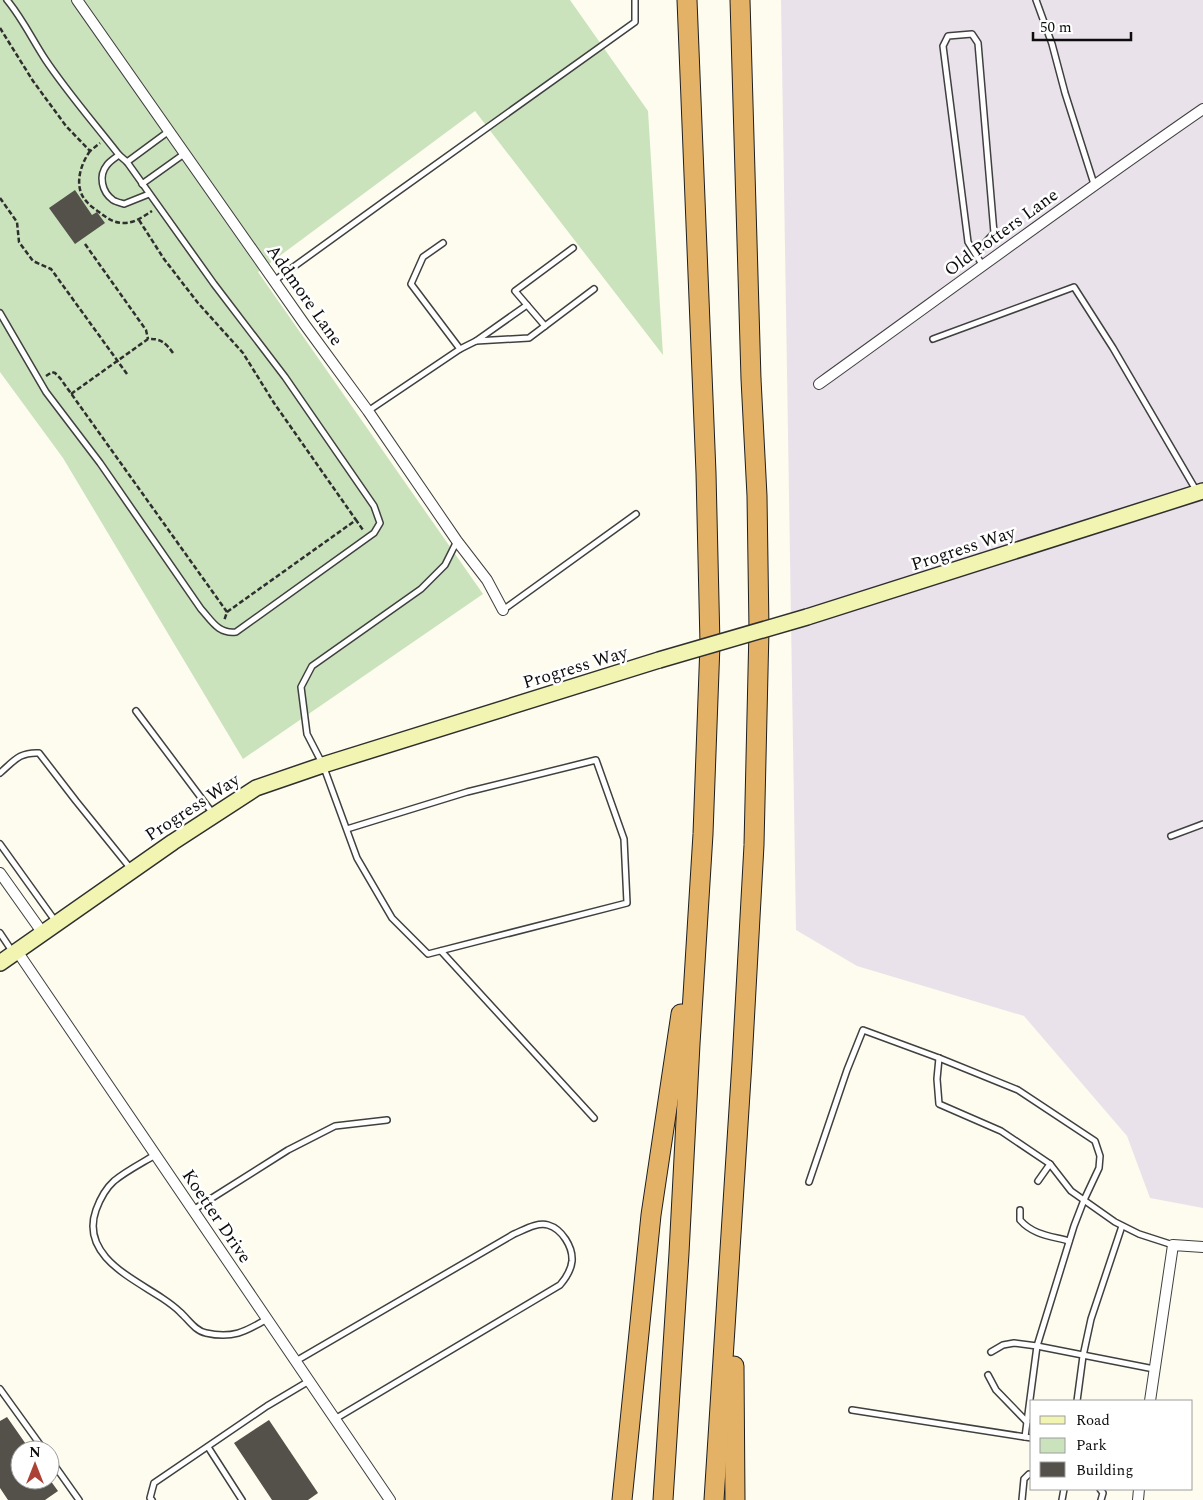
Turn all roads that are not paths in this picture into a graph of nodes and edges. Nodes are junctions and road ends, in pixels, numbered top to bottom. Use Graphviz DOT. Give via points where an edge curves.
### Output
graph roads {
  1 [pos="7,0"];
  2 [pos="77,0"];
  3 [pos="635,0"];
  4 [pos="688,0"];
  5 [pos="740,0"];
  6 [pos="1036,0"];
  7 [pos="1203,109"];
  8 [pos="169,130"];
  9 [pos="185,153"];
  10 [pos="119,155"];
  11 [pos="127,162"];
  12 [pos="142,184"];
  13 [pos="1094,184"];
  14 [pos="149,194"];
  15 [pos="443,243"];
  16 [pos="573,248"];
  17 [pos="976,253"];
  18 [pos="983,266"];
  19 [pos="274,281"];
  20 [pos="594,289"];
  21 [pos="527,305"];
  22 [pos="0,313"];
  23 [pos="545,326"];
  24 [pos="933,339"];
  25 [pos="476,341"];
  26 [pos="460,349"];
  27 [pos="819,384"];
  28 [pos="368,411"];
  29 [pos="1200,492"];
  30 [pos="636,514"];
  31 [pos="457,542"];
  32 [pos="503,610"];
  33 [pos="136,711"];
  34 [pos="323,765"];
  35 [pos="0,774"];
  36 [pos="214,815"];
  37 [pos="1203,824"];
  38 [pos="347,829"];
  39 [pos="1171,836"];
  40 [pos="0,844"];
  41 [pos="131,870"];
  42 [pos="0,873"];
  43 [pos="700,887"];
  44 [pos="57,922"];
  45 [pos="42,932"];
  46 [pos="0,933"];
  47 [pos="441,951"];
  48 [pos="15,952"];
  49 [pos="0,963"];
  50 [pos="939,1058"];
  51 [pos="594,1118"];
  52 [pos="387,1120"];
  53 [pos="155,1155"];
  54 [pos="1050,1164"];
  55 [pos="1038,1181"];
  56 [pos="809,1182"];
  57 [pos="734,1187"];
  58 [pos="1084,1200"];
  59 [pos="193,1210"];
  60 [pos="1020,1210"];
  61 [pos="1122,1226"];
  62 [pos="1069,1241"];
  63 [pos="1173,1245"];
  64 [pos="1203,1248"];
  65 [pos="267,1319"];
  66 [pos="1037,1346"];
  67 [pos="991,1352"];
  68 [pos="1083,1356"];
  69 [pos="295,1361"];
  70 [pos="1154,1370"];
  71 [pos="988,1375"];
  72 [pos="309,1382"];
  73 [pos="0,1388"];
  74 [pos="1076,1400"];
  75 [pos="1150,1400"];
  76 [pos="852,1410"];
  77 [pos="335,1419"];
  78 [pos="1026,1422"];
  79 [pos="1025,1437"];
  80 [pos="1030,1438"];
  81 [pos="37,1440"];
  82 [pos="208,1447"];
  83 [pos="60,1473"];
  84 [pos="1030,1474"];
  85 [pos="79,1500"];
  86 [pos="152,1500"];
  87 [pos="242,1500"];
  88 [pos="390,1500"];
  89 [pos="622,1500"];
  90 [pos="662,1500"];
  91 [pos="714,1500"];
  92 [pos="734,1500"];
  93 [pos="1022,1500"];
  1 -- 10 [label="lane" via="46,60"];
  2 -- 8 [label="street, Addmore Lane"];
  3 -- 19 [label="lane" via="635,22"];
  4 -- 43 [label="highway" via="710,608"];
  5 -- 57 [label="highway" via="759,629 754,846"];
  6 -- 13 [label="lane"];
  7 -- 13 [label="street, Old Potters Lane"];
  8 -- 9 [label="street, Addmore Lane"];
  8 -- 11 [label="lane"];
  9 -- 12 [label="lane"];
  9 -- 19 [label="street, Addmore Lane"];
  10 -- 11 [label="lane"];
  10 -- 14 [label="lane" via="106,166 101,177 106,193 124,204"];
  11 -- 12 [label="lane"];
  12 -- 14 [label="lane"];
  13 -- 18 [label="street, Old Potters Lane"];
  14 -- 22 [label="lane" via="286,377 374,506 380,523 374,533 236,632 221,630 201,608 46,392"];
  15 -- 26 [label="lane" via="423,257 411,284"];
  16 -- 21 [label="lane" via="515,291"];
  17 -- 17 [label="lane" via="994,233 978,43 972,34 948,36 943,46 968,242"];
  17 -- 18 [label="lane"];
  18 -- 27 [label="street, Old Potters Lane"];
  19 -- 28 [label="street, Addmore Lane"];
  20 -- 23 [label="lane"];
  21 -- 23 [label="lane"];
  21 -- 25 [label="lane"];
  23 -- 25 [label="lane" via="529,338"];
  24 -- 29 [label="lane" via="1074,287"];
  25 -- 26 [label="lane"];
  26 -- 28 [label="lane"];
  28 -- 31 [label="street, Addmore Lane"];
  29 -- 34 [label="street, Progress Way, bridge" via="807,617"];
  30 -- 32 [label="lane"];
  31 -- 32 [label="street, Addmore Lane" via="487,580"];
  31 -- 34 [label="lane" via="445,565 422,589 312,666 301,687 307,734"];
  33 -- 36 [label="lane"];
  34 -- 36 [label="street, Progress Way" via="256,788"];
  34 -- 38 [label="lane"];
  35 -- 41 [label="lane" via="20,755 39,753"];
  36 -- 41 [label="street, Progress Way"];
  37 -- 39 [label="lane"];
  38 -- 47 [label="lane" via="357,858 392,918 428,954"];
  38 -- 47 [label="lane" via="467,792 596,760 624,839 627,903"];
  40 -- 44 [label="lane"];
  41 -- 44 [label="street, Progress Way"];
  42 -- 45 [label="street"];
  43 -- 89 [label="highway" via="651,1215"];
  43 -- 90 [label="highway"];
  44 -- 45 [label="street, Progress Way"];
  45 -- 48 [label="street, Progress Way"];
  46 -- 48 [label="lane"];
  47 -- 51 [label="lane"];
  48 -- 49 [label="street, Progress Way"];
  48 -- 53 [label="street, Koetter Drive"];
  50 -- 54 [label="lane" via="939,1104 1001,1131"];
  50 -- 56 [label="lane" via="863,1030"];
  50 -- 58 [label="lane" via="1018,1090 1096,1142 1099,1168"];
  52 -- 59 [label="lane" via="334,1126 288,1150"];
  53 -- 59 [label="street, Koetter Drive"];
  53 -- 65 [label="lane" via="113,1181 102,1196 92,1232 100,1252 138,1284 169,1302 204,1333 225,1335 244,1332"];
  54 -- 55 [label="lane"];
  54 -- 58 [label="lane" via="1071,1191"];
  57 -- 91 [label="highway"];
  57 -- 92 [label="highway"];
  58 -- 61 [label="lane"];
  58 -- 62 [label="lane"];
  59 -- 65 [label="street, Koetter Drive"];
  60 -- 62 [label="lane" via="1020,1220 1027,1228"];
  61 -- 63 [label="lane"];
  61 -- 68 [label="lane" via="1091,1319"];
  62 -- 66 [label="lane"];
  63 -- 64 [label="street"];
  63 -- 70 [label="street"];
  65 -- 69 [label="street, Koetter Drive"];
  66 -- 67 [label="lane" via="1014,1343"];
  66 -- 68 [label="lane"];
  66 -- 78 [label="lane"];
  68 -- 70 [label="lane"];
  68 -- 74 [label="lane"];
  69 -- 72 [label="street, Koetter Drive"];
  69 -- 77 [label="lane" via="514,1234 547,1225 565,1238 572,1260 566,1279 560,1285"];
  70 -- 75 [label="street"];
  71 -- 78 [label="lane" via="996,1390"];
  72 -- 77 [label="street, Koetter Drive"];
  72 -- 82 [label="lane" via="267,1406"];
  73 -- 81 [label="lane"];
  76 -- 79 [label="lane"];
  77 -- 88 [label="street, Koetter Drive"];
  78 -- 79 [label="lane"];
  79 -- 80 [label="lane"];
  82 -- 86 [label="lane" via="154,1483"];
  82 -- 87 [label="lane"];
  83 -- 85 [label="lane"];
  84 -- 93 [label="lane" via="1024,1479"];
}
